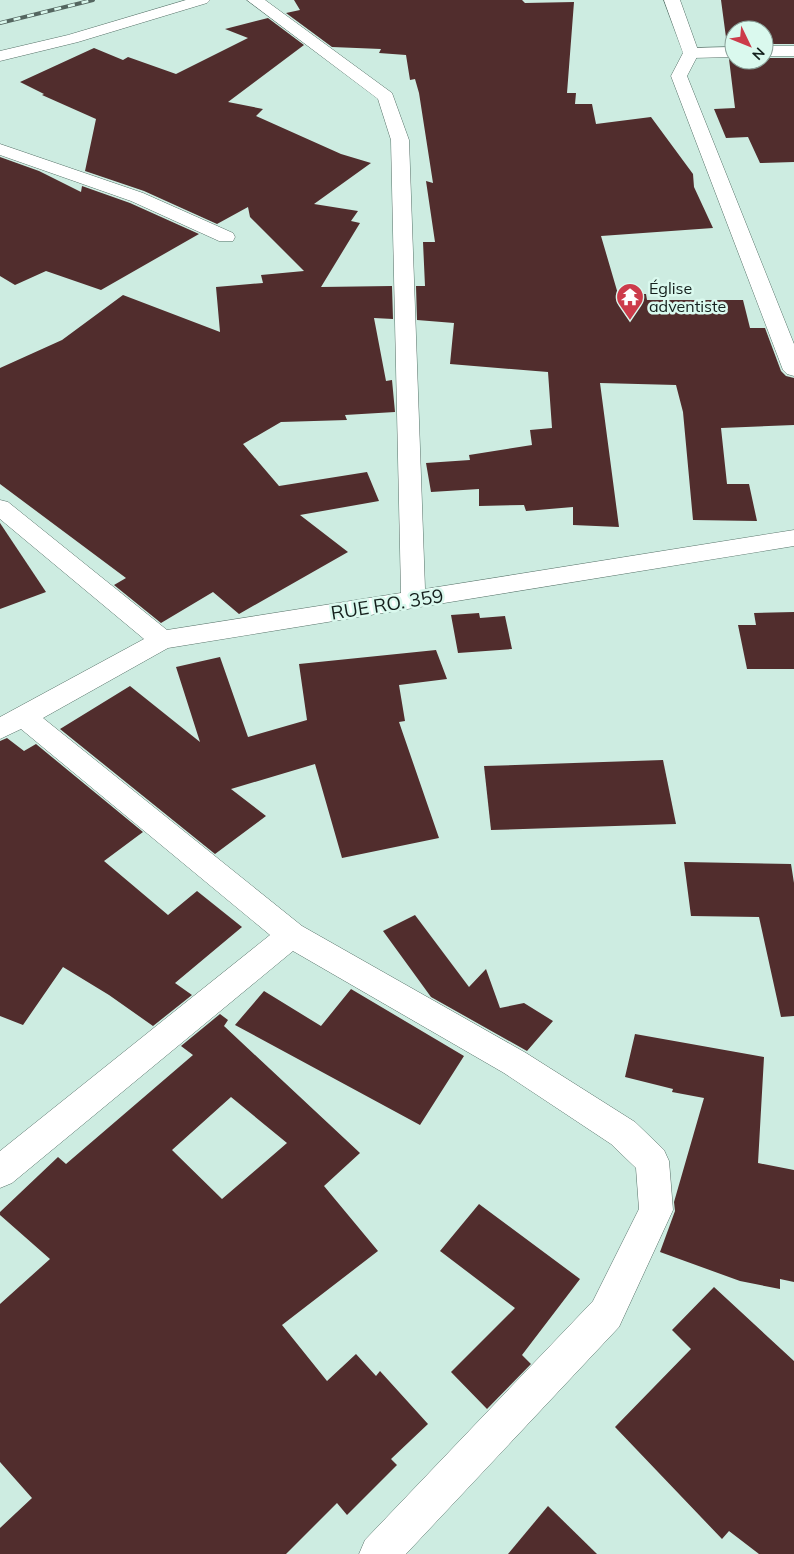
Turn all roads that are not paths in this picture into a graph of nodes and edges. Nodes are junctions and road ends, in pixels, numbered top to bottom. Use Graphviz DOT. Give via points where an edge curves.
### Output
graph roads {
  1 [pos="202,0"];
  2 [pos="255,0"];
  3 [pos="672,0"];
  4 [pos="774,51"];
  5 [pos="794,51"];
  6 [pos="691,52"];
  7 [pos="724,52"];
  8 [pos="0,56"];
  9 [pos="0,149"];
  10 [pos="226,238"];
  11 [pos="794,370"];
  12 [pos="0,507"];
  13 [pos="794,538"];
  14 [pos="413,600"];
  15 [pos="162,640"];
  16 [pos="12,723"];
  17 [pos="290,934"];
  18 [pos="0,1172"];
  19 [pos="378,1554"];
  1 -- 8 [label="street" via="72,39"];
  2 -- 14 [label="street" via="386,97 400,140"];
  3 -- 6 [label="street"];
  4 -- 5 [label="street"];
  6 -- 7 [label="street"];
  6 -- 11 [label="street" via="679,76"];
  9 -- 10 [label="street" via="137,197"];
  12 -- 15 [label="street"];
  13 -- 14 [label="street, RUE RO. 359"];
  14 -- 15 [label="street, RUE RO. 359"];
  15 -- 16 [label="street, RUE RO. 359"];
  16 -- 17 [label="street"];
  17 -- 18 [label="street"];
  17 -- 19 [label="street" via="515,1063 623,1133 652,1161 656,1210 606,1314"];
}
